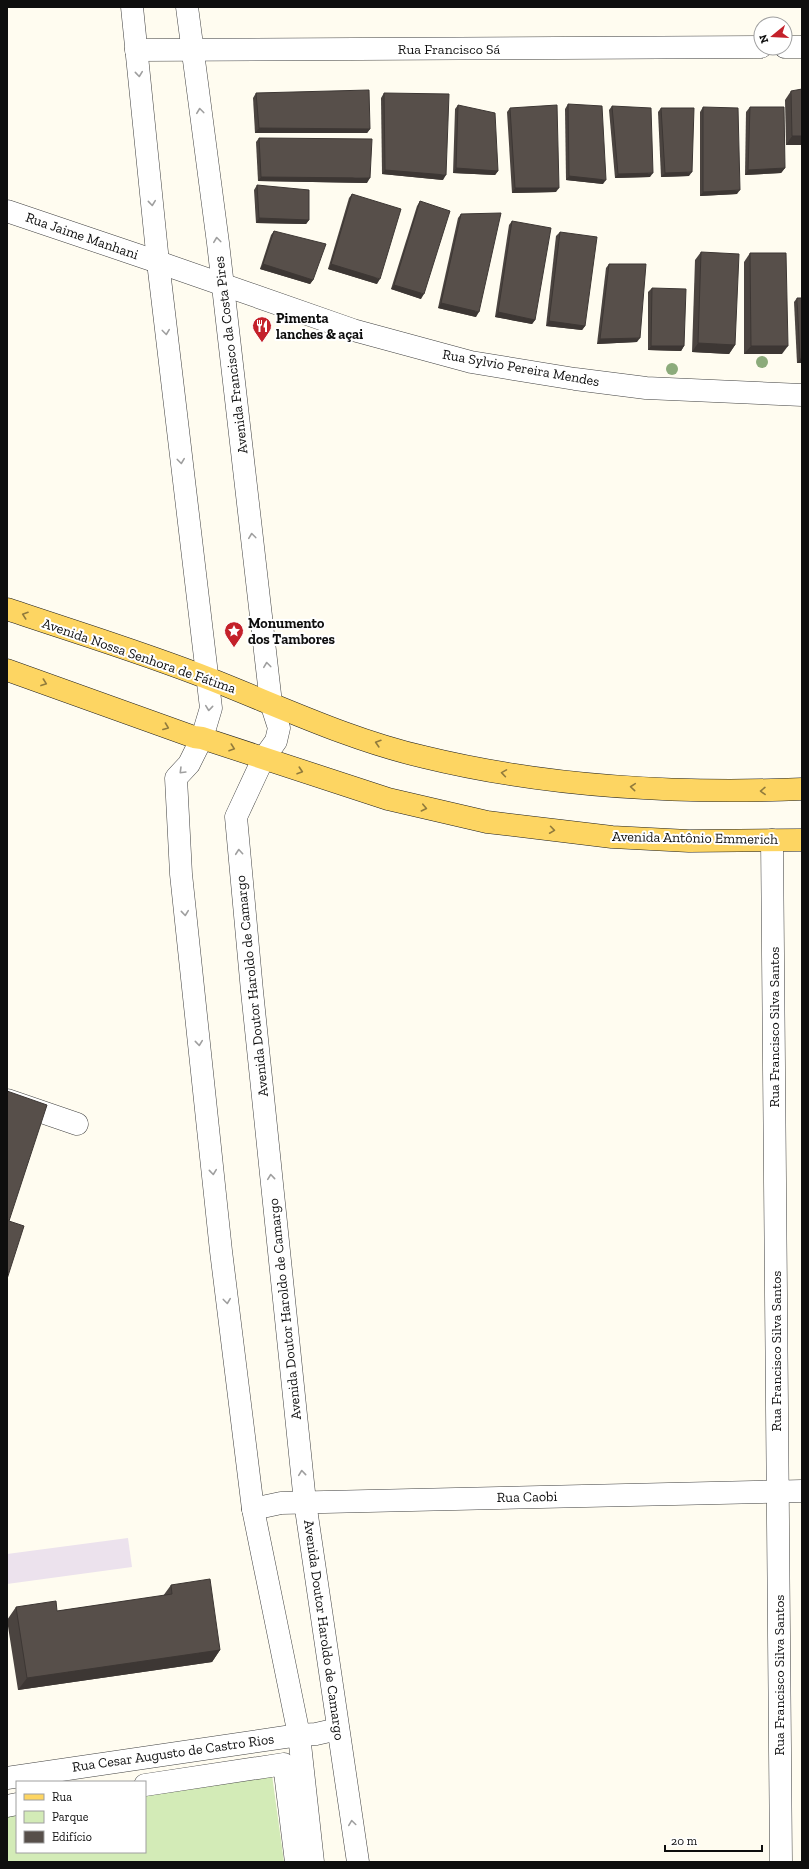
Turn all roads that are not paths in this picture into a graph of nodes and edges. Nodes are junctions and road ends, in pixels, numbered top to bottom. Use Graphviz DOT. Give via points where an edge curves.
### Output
graph roads {
  1 [pos="132,7"];
  2 [pos="187,7"];
  3 [pos="753,47"];
  4 [pos="136,50"];
  5 [pos="192,50"];
  6 [pos="7,211"];
  7 [pos="158,262"];
  8 [pos="223,286"];
  9 [pos="802,395"];
  10 [pos="7,609"];
  11 [pos="7,670"];
  12 [pos="207,678"];
  13 [pos="271,703"];
  14 [pos="202,738"];
  15 [pos="263,759"];
  16 [pos="802,789"];
  17 [pos="772,840"];
  18 [pos="802,840"];
  19 [pos="7,1100"];
  20 [pos="77,1124"];
  21 [pos="778,1491"];
  22 [pos="802,1491"];
  23 [pos="306,1502"];
  24 [pos="253,1509"];
  25 [pos="338,1729"];
  26 [pos="299,1734"];
  27 [pos="75,1775"];
  28 [pos="7,1778"];
  29 [pos="146,1785"];
  30 [pos="296,1862"];
  31 [pos="313,1862"];
  32 [pos="358,1862"];
  33 [pos="781,1862"];
  1 -- 4 [label="street"];
  2 -- 5 [label="street, Avenida Francisco da Costa Pires"];
  3 -- 5 [label="street, Rua Francisco Sá"];
  4 -- 5 [label="street, Rua Francisco Sá"];
  4 -- 7 [label="street, one-way"];
  8 -- 5 [label="street, Avenida Francisco da Costa Pires, one-way"];
  6 -- 7 [label="street, Rua Jaime Manhani"];
  7 -- 8 [label="street, Rua Sylvio Pereira Mendes"];
  7 -- 12 [label="street, one-way"];
  8 -- 9 [label="street, Rua Sylvio Pereira Mendes" via="353,330 471,362 646,388"];
  13 -- 8 [label="street, Avenida Francisco da Costa Pires, one-way"];
  12 -- 10 [label="main road, Avenida Nossa Senhora de Fátima, one-way"];
  11 -- 14 [label="main road, one-way" via="194,738"];
  12 -- 13 [label="main road, Avenida Nossa Senhora de Fátima"];
  12 -- 14 [label="street, one-way" via="211,708"];
  13 -- 15 [label="street, Avenida Francisco da Costa Pires" via="279,728 276,741"];
  16 -- 13 [label="main road, one-way" via="763,791 649,788 537,779 423,757 354,737"];
  14 -- 15 [label="main road, one-way"];
  14 -- 24 [label="street, one-way" via="189,764 176,778 181,874 221,1252"];
  15 -- 17 [label="main road, Avenida Antônio Emmerich, one-way" via="388,799 487,822 612,837 689,841"];
  23 -- 15 [label="street, Avenida Doutor Haroldo de Camargo, one-way" via="236,816"];
  17 -- 18 [label="main road, Avenida Antônio Emmerich"];
  17 -- 21 [label="street, Rua Francisco Silva Santos"];
  19 -- 20 [label="street"];
  21 -- 22 [label="street, Rua Caobi"];
  21 -- 23 [label="street, Rua Caobi"];
  21 -- 33 [label="street, Rua Francisco Silva Santos"];
  23 -- 24 [label="street, Rua Caobi" via="281,1503"];
  23 -- 25 [label="street, Avenida Doutor Haroldo de Camargo"];
  24 -- 26 [label="street"];
  25 -- 26 [label="street, Rua Cesar Augusto de Castro Rios" via="316,1734"];
  32 -- 25 [label="street, Avenida Doutor Haroldo de Camargo, one-way"];
  26 -- 27 [label="street, Rua Cesar Augusto de Castro Rios"];
  26 -- 31 [label="street"];
  27 -- 28 [label="street, Rua Cesar Augusto de Castro Rios"];
  29 -- 30 [label="street" via="284,1764"];
}
